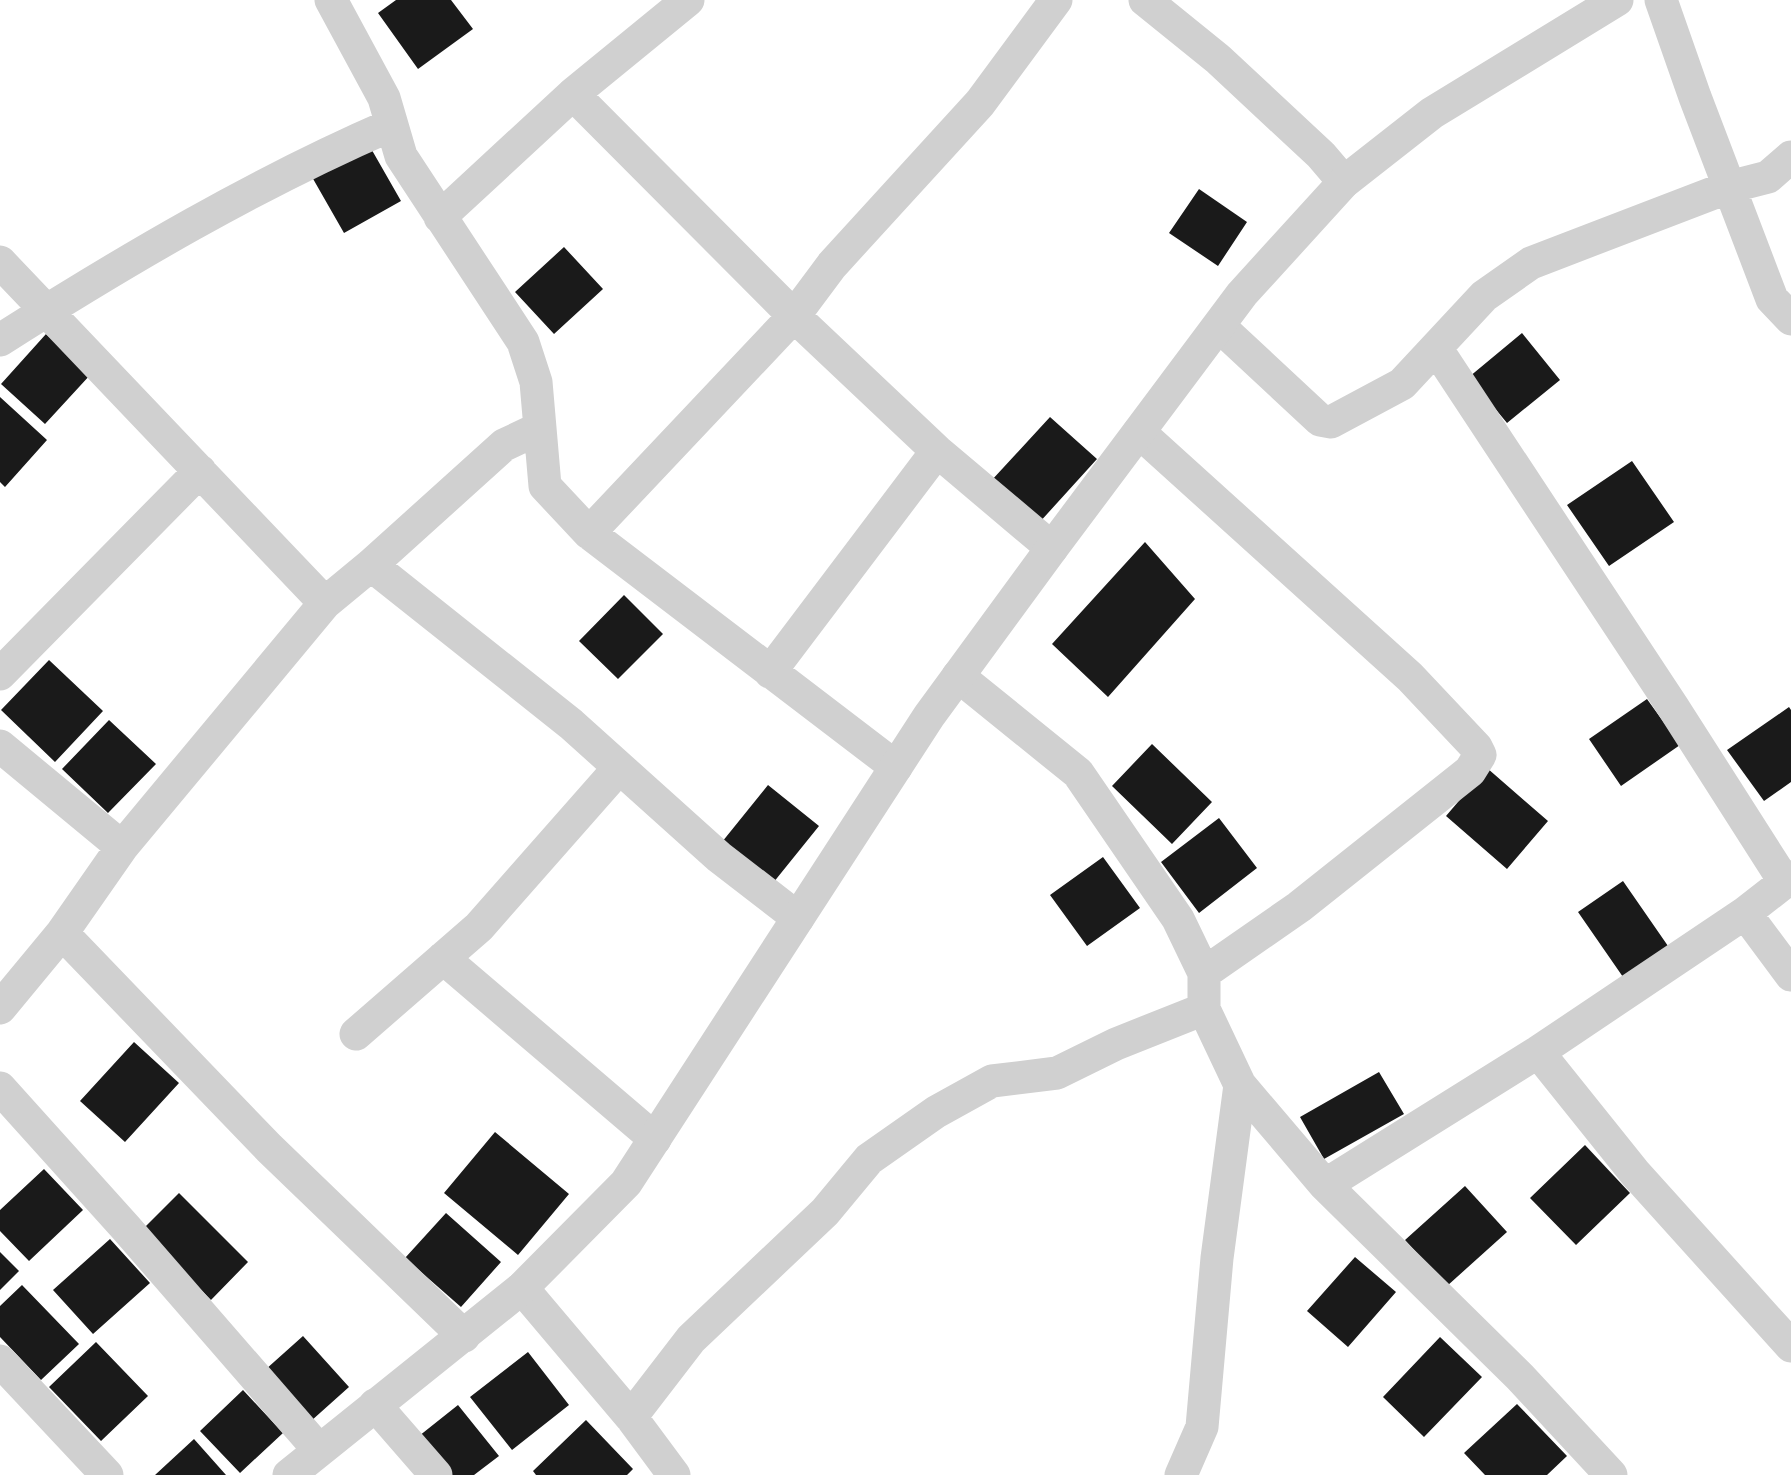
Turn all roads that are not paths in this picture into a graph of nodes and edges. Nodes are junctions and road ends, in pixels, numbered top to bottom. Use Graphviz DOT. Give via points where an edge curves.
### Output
graph roads {
  1 [pos="688,0"];
  2 [pos="1056,0"];
  3 [pos="1145,0"];
  4 [pos="1617,0"];
  5 [pos="1661,0"];
  6 [pos="344,5"];
  7 [pos="573,94"];
  8 [pos="391,125"];
  9 [pos="1791,157"];
  10 [pos="1344,182"];
  11 [pos="1729,188"];
  12 [pos="440,217"];
  13 [pos="0,262"];
  14 [pos="47,310"];
  15 [pos="794,316"];
  16 [pos="1791,319"];
  17 [pos="1219,326"];
  18 [pos="0,340"];
  19 [pos="1436,348"];
  20 [pos="540,428"];
  21 [pos="1139,432"];
  22 [pos="937,451"];
  23 [pos="200,471"];
  24 [pos="589,534"];
  25 [pos="1052,548"];
  26 [pos="371,565"];
  27 [pos="325,603"];
  28 [pos="770,672"];
  29 [pos="0,674"];
  30 [pos="958,676"];
  31 [pos="0,747"];
  32 [pos="896,767"];
  33 [pos="619,768"];
  34 [pos="122,847"];
  35 [pos="1787,879"];
  36 [pos="1745,913"];
  37 [pos="798,918"];
  38 [pos="62,933"];
  39 [pos="443,958"];
  40 [pos="1204,973"];
  41 [pos="1791,975"];
  42 [pos="0,1008"];
  43 [pos="1204,1009"];
  44 [pos="356,1034"];
  45 [pos="1538,1052"];
  46 [pos="1240,1085"];
  47 [pos="0,1088"];
  48 [pos="655,1139"];
  49 [pos="1326,1185"];
  50 [pos="522,1288"];
  51 [pos="464,1336"];
  52 [pos="1791,1346"];
  53 [pos="0,1361"];
  54 [pos="375,1405"];
  55 [pos="631,1417"];
  56 [pos="319,1450"];
  57 [pos="1602,1472"];
  58 [pos="106,1475"];
  59 [pos="289,1475"];
  60 [pos="436,1475"];
  61 [pos="674,1475"];
  62 [pos="1181,1475"];
  1 -- 7 [label="street"];
  2 -- 15 [label="street" via="980,103 832,265"];
  3 -- 10 [label="street" via="1218,59 1321,155"];
  4 -- 10 [label="street" via="1432,113"];
  5 -- 11 [label="street"];
  6 -- 8 [label="street" via="384,98"];
  7 -- 12 [label="street"];
  7 -- 15 [label="street"];
  8 -- 12 [label="street" via="401,156"];
  8 -- 14 [label="street" via="331,151 203,217"];
  9 -- 11 [label="street" via="1767,177"];
  10 -- 17 [label="street" via="1242,294"];
  11 -- 16 [label="street" via="1772,299"];
  11 -- 19 [label="street" via="1531,263 1484,296"];
  12 -- 20 [label="street" via="523,342 536,382"];
  13 -- 14 [label="street"];
  14 -- 18 [label="street"];
  14 -- 23 [label="street"];
  15 -- 22 [label="street"];
  15 -- 24 [label="street"];
  17 -- 19 [label="street" via="1320,420 1330,422 1402,384"];
  17 -- 21 [label="street"];
  19 -- 35 [label="street"];
  20 -- 24 [label="street" via="545,486"];
  20 -- 26 [label="street" via="504,445"];
  21 -- 25 [label="street"];
  21 -- 40 [label="street" via="1410,677 1480,755 1470,771 1299,907"];
  22 -- 25 [label="street"];
  22 -- 28 [label="street"];
  23 -- 27 [label="street"];
  23 -- 29 [label="street"];
  24 -- 28 [label="street"];
  25 -- 30 [label="street"];
  26 -- 27 [label="street"];
  26 -- 33 [label="street" via="571,724"];
  27 -- 34 [label="street"];
  28 -- 32 [label="street"];
  30 -- 32 [label="street"];
  30 -- 40 [label="street" via="1078,773 1178,919"];
  31 -- 34 [label="street"];
  32 -- 37 [label="street"];
  33 -- 37 [label="street" via="719,857"];
  33 -- 39 [label="street" via="478,927"];
  34 -- 38 [label="street"];
  35 -- 36 [label="street"];
  36 -- 41 [label="street"];
  36 -- 45 [label="street"];
  37 -- 48 [label="street"];
  38 -- 42 [label="street"];
  38 -- 51 [label="street" via="269,1148"];
  39 -- 44 [label="street"];
  39 -- 48 [label="street"];
  40 -- 43 [label="street"];
  43 -- 46 [label="street"];
  43 -- 55 [label="street" via="1116,1044 1058,1073 992,1081 936,1112 869,1159 825,1212 692,1339"];
  45 -- 49 [label="street"];
  45 -- 52 [label="street" via="1635,1173"];
  46 -- 49 [label="street"];
  46 -- 62 [label="street" via="1217,1258 1202,1427"];
  47 -- 56 [label="street"];
  48 -- 50 [label="street" via="626,1183"];
  49 -- 57 [label="street" via="1520,1377"];
  50 -- 51 [label="street"];
  50 -- 55 [label="street"];
  51 -- 54 [label="street"];
  53 -- 58 [label="street"];
  54 -- 56 [label="street"];
  54 -- 60 [label="street"];
  55 -- 61 [label="street"];
  56 -- 59 [label="street"];
}
